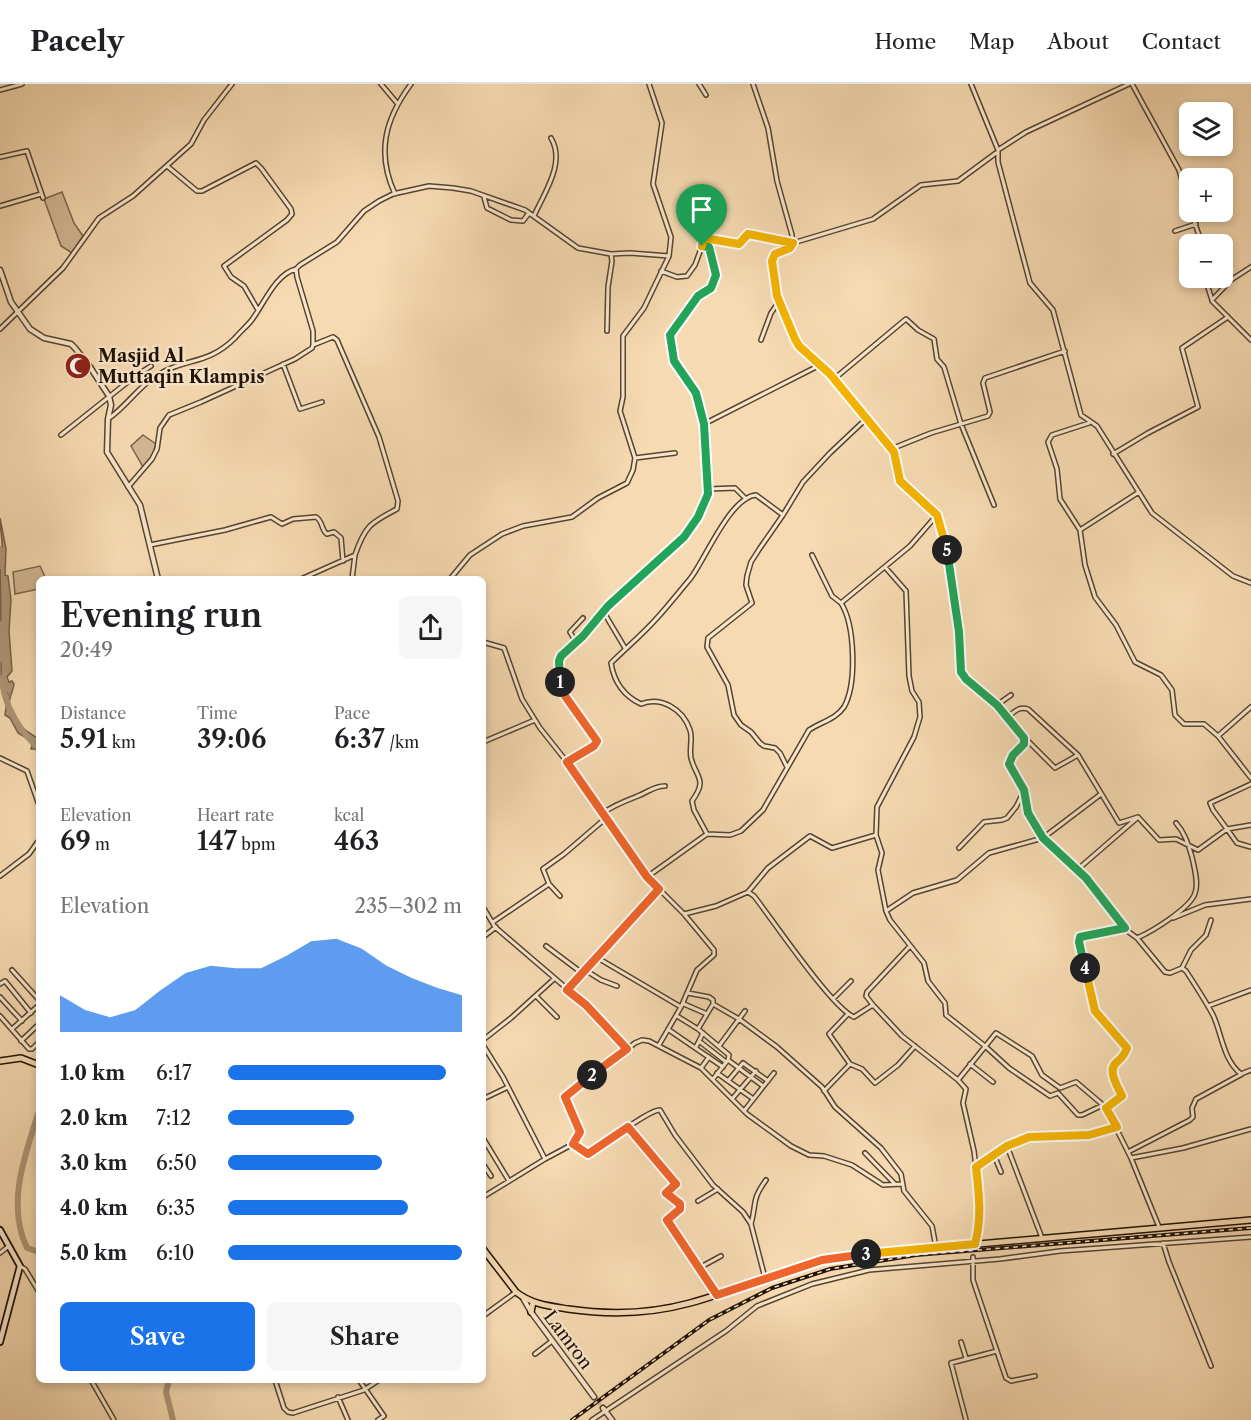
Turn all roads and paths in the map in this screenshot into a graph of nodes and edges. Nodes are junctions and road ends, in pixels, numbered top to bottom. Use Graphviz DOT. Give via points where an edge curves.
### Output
graph roads {
  1 [pos="22,84"];
  2 [pos="232,84"];
  3 [pos="381,84"];
  4 [pos="411,84"];
  5 [pos="649,84"];
  6 [pos="699,84"];
  7 [pos="753,84"];
  8 [pos="971,84"];
  9 [pos="1130,84"];
  10 [pos="0,90"];
  11 [pos="706,95"];
  12 [pos="397,103"];
  13 [pos="551,138"];
  14 [pos="997,151"];
  15 [pos="0,157"];
  16 [pos="167,166"];
  17 [pos="1179,170"];
  18 [pos="394,194"];
  19 [pos="484,196"];
  20 [pos="0,206"];
  21 [pos="529,213"];
  22 [pos="534,216"];
  23 [pos="1196,224"];
  24 [pos="1175,231"];
  25 [pos="1199,234"];
  26 [pos="793,243"];
  27 [pos="702,246"];
  28 [pos="611,254"];
  29 [pos="669,256"];
  30 [pos="1251,267"];
  31 [pos="296,269"];
  32 [pos="0,270"];
  33 [pos="661,271"];
  34 [pos="1208,288"];
  35 [pos="1212,300"];
  36 [pos="778,303"];
  37 [pos="258,310"];
  38 [pos="18,313"];
  39 [pos="1228,317"];
  40 [pos="0,329"];
  41 [pos="607,331"];
  42 [pos="761,340"];
  43 [pos="1251,340"];
  44 [pos="313,345"];
  45 [pos="1065,351"];
  46 [pos="283,364"];
  47 [pos="820,365"];
  48 [pos="151,366"];
  49 [pos="834,379"];
  50 [pos="109,396"];
  51 [pos="322,402"];
  52 [pos="108,419"];
  53 [pos="866,419"];
  54 [pos="1091,423"];
  55 [pos="704,424"];
  56 [pos="961,424"];
  57 [pos="61,435"];
  58 [pos="891,449"];
  59 [pos="675,453"];
  60 [pos="1113,454"];
  61 [pos="635,458"];
  62 [pos="128,487"];
  63 [pos="708,489"];
  64 [pos="1138,492"];
  65 [pos="746,499"];
  66 [pos="994,505"];
  67 [pos="783,515"];
  68 [pos="937,515"];
  69 [pos="1080,530"];
  70 [pos="150,544"];
  71 [pos="355,555"];
  72 [pos="812,555"];
  73 [pos="343,561"];
  74 [pos="885,567"];
  75 [pos="157,576"];
  76 [pos="308,576"];
  77 [pos="352,576"];
  78 [pos="452,576"];
  79 [pos="1251,583"];
  80 [pos="841,603"];
  81 [pos="603,611"];
  82 [pos="583,618"];
  83 [pos="576,642"];
  84 [pos="486,643"];
  85 [pos="625,648"];
  86 [pos="1011,694"];
  87 [pos="997,705"];
  88 [pos="1251,707"];
  89 [pos="1008,717"];
  90 [pos="535,720"];
  91 [pos="1022,735"];
  92 [pos="1218,736"];
  93 [pos="486,741"];
  94 [pos="1078,755"];
  95 [pos="0,758"];
  96 [pos="567,762"];
  97 [pos="787,767"];
  98 [pos="1251,778"];
  99 [pos="1251,784"];
  100 [pos="665,786"];
  101 [pos="1024,790"];
  102 [pos="1101,794"];
  103 [pos="36,796"];
  104 [pos="603,813"];
  105 [pos="1138,817"];
  106 [pos="606,818"];
  107 [pos="1176,823"];
  108 [pos="1251,825"];
  109 [pos="1227,829"];
  110 [pos="707,834"];
  111 [pos="876,835"];
  112 [pos="1043,838"];
  113 [pos="36,844"];
  114 [pos="1189,846"];
  115 [pos="1251,847"];
  116 [pos="959,848"];
  117 [pos="1077,870"];
  118 [pos="0,876"];
  119 [pos="647,877"];
  120 [pos="549,884"];
  121 [pos="659,889"];
  122 [pos="748,892"];
  123 [pos="560,896"];
  124 [pos="1251,898"];
  125 [pos="886,911"];
  126 [pos="486,912"];
  127 [pos="684,914"];
  128 [pos="1169,920"];
  129 [pos="1211,920"];
  130 [pos="493,922"];
  131 [pos="496,927"];
  132 [pos="1125,928"];
  133 [pos="486,935"];
  134 [pos="1137,938"];
  135 [pos="546,946"];
  136 [pos="910,946"];
  137 [pos="596,957"];
  138 [pos="1182,968"];
  139 [pos="12,970"];
  140 [pos="583,972"];
  141 [pos="554,979"];
  142 [pos="851,981"];
  143 [pos="0,984"];
  144 [pos="617,986"];
  145 [pos="567,990"];
  146 [pos="1251,990"];
  147 [pos="688,993"];
  148 [pos="536,996"];
  149 [pos="0,997"];
  150 [pos="36,999"];
  151 [pos="834,999"];
  152 [pos="713,1004"];
  153 [pos="682,1005"];
  154 [pos="873,1005"];
  155 [pos="1208,1006"];
  156 [pos="36,1007"];
  157 [pos="745,1011"];
  158 [pos="31,1013"];
  159 [pos="707,1014"];
  160 [pos="848,1014"];
  161 [pos="0,1016"];
  162 [pos="677,1016"];
  163 [pos="557,1017"];
  164 [pos="739,1019"];
  165 [pos="22,1021"];
  166 [pos="2,1022"];
  167 [pos="36,1027"];
  168 [pos="12,1029"];
  169 [pos="698,1029"];
  170 [pos="669,1030"];
  171 [pos="703,1033"];
  172 [pos="486,1038"];
  173 [pos="21,1041"];
  174 [pos="699,1041"];
  175 [pos="36,1044"];
  176 [pos="659,1045"];
  177 [pos="719,1046"];
  178 [pos="915,1046"];
  179 [pos="985,1046"];
  180 [pos="696,1047"];
  181 [pos="627,1049"];
  182 [pos="486,1050"];
  183 [pos="709,1056"];
  184 [pos="0,1061"];
  185 [pos="728,1061"];
  186 [pos="36,1064"];
  187 [pos="850,1064"];
  188 [pos="970,1064"];
  189 [pos="723,1067"];
  190 [pos="701,1068"];
  191 [pos="739,1068"];
  192 [pos="1251,1070"];
  193 [pos="756,1071"];
  194 [pos="717,1073"];
  195 [pos="774,1073"];
  196 [pos="1244,1073"];
  197 [pos="751,1077"];
  198 [pos="713,1079"];
  199 [pos="958,1080"];
  200 [pos="768,1081"];
  201 [pos="728,1082"];
  202 [pos="993,1082"];
  203 [pos="763,1086"];
  204 [pos="508,1087"];
  205 [pos="740,1089"];
  206 [pos="824,1091"];
  207 [pos="486,1098"];
  208 [pos="753,1098"];
  209 [pos="732,1099"];
  210 [pos="1105,1107"];
  211 [pos="744,1111"];
  212 [pos="628,1127"];
  213 [pos="1117,1127"];
  214 [pos="1251,1129"];
  215 [pos="486,1143"];
  216 [pos="573,1144"];
  217 [pos="1007,1146"];
  218 [pos="1128,1152"];
  219 [pos="865,1153"];
  220 [pos="994,1155"];
  221 [pos="1131,1158"];
  222 [pos="546,1159"];
  223 [pos="976,1167"];
  224 [pos="486,1168"];
  225 [pos="1001,1172"];
  226 [pos="491,1176"];
  227 [pos="766,1180"];
  228 [pos="508,1181"];
  229 [pos="894,1183"];
  230 [pos="902,1184"];
  231 [pos="718,1189"];
  232 [pos="486,1195"];
  233 [pos="698,1201"];
  234 [pos="1251,1220"];
  235 [pos="751,1224"];
  236 [pos="1159,1227"];
  237 [pos="0,1230"];
  238 [pos="1251,1237"];
  239 [pos="1042,1238"];
  240 [pos="1163,1243"];
  241 [pos="9,1246"];
  242 [pos="975,1246"];
  243 [pos="936,1247"];
  244 [pos="0,1253"];
  245 [pos="486,1253"];
  246 [pos="721,1256"];
  247 [pos="973,1259"];
  248 [pos="19,1264"];
  249 [pos="699,1268"];
  250 [pos="765,1279"];
  251 [pos="36,1287"];
  252 [pos="516,1292"];
  253 [pos="717,1295"];
  254 [pos="522,1297"];
  255 [pos="533,1302"];
  256 [pos="531,1312"];
  257 [pos="486,1314"];
  258 [pos="8,1315"];
  259 [pos="0,1317"];
  260 [pos="552,1341"];
  261 [pos="0,1342"];
  262 [pos="961,1342"];
  263 [pos="997,1351"];
  264 [pos="535,1354"];
  265 [pos="966,1358"];
  266 [pos="1211,1366"];
  267 [pos="1035,1376"];
  268 [pos="93,1383"];
  269 [pos="276,1383"];
  270 [pos="360,1383"];
  271 [pos="374,1383"];
  272 [pos="364,1390"];
  273 [pos="338,1397"];
  274 [pos="594,1397"];
  275 [pos="604,1410"];
  276 [pos="114,1420"];
  277 [pos="348,1420"];
  278 [pos="378,1420"];
  279 [pos="592,1420"];
  280 [pos="612,1420"];
  281 [pos="966,1420"];
  1 -- 10 [label="street"];
  2 -- 16 [label="street" via="191,144"];
  3 -- 12 [label="street"];
  4 -- 12 [label="street"];
  5 -- 29 [label="street" via="662,123 653,184 670,237"];
  6 -- 11 [label="street"];
  7 -- 26 [label="street" via="768,128"];
  8 -- 14 [label="street"];
  9 -- 14 [label="street" via="1026,132"];
  9 -- 17 [label="street"];
  12 -- 18 [label="street" via="386,141 389,182"];
  13 -- 22 [label="street" via="557,148 552,179"];
  14 -- 26 [label="street" via="958,180 921,186 873,219"];
  14 -- 45 [label="street" via="1030,283 1053,310"];
  15 -- 20 [label="street" via="27,151 42,196"];
  16 -- 37 [label="street" via="202,191 256,163 291,209 287,220 224,266 244,286"];
  16 -- 38 [label="street" via="133,196 99,218 63,268"];
  18 -- 19 [label="street" via="429,186"];
  18 -- 31 [label="street" via="368,208 337,242"];
  19 -- 21 [label="street"];
  19 -- 21 [label="street" via="487,208 511,220 523,221"];
  21 -- 22 [label="street"];
  22 -- 28 [label="street" via="578,248"];
  23 -- 24 [label="street"];
  23 -- 25 [label="street"];
  26 -- 27 [label="street" via="748,234 739,244 704,238"];
  26 -- 36 [label="street" via="775,254 772,261"];
  27 -- 33 [label="street" via="687,276 677,278"];
  27 -- 55 [label="street" via="709,247 716,275 711,288 698,296 670,335 674,361 696,393"];
  28 -- 29 [label="street"];
  28 -- 41 [label="street"];
  29 -- 33 [label="street"];
  30 -- 35 [label="street"];
  31 -- 37 [label="street" via="273,287"];
  31 -- 44 [label="street" via="313,331"];
  32 -- 38 [label="street"];
  33 -- 61 [label="street" via="623,341 624,397 620,411"];
  34 -- 35 [label="street"];
  35 -- 39 [label="street"];
  36 -- 42 [label="street"];
  36 -- 47 [label="street" via="799,346"];
  37 -- 52 [label="street" via="217,353 155,376"];
  38 -- 40 [label="street"];
  38 -- 50 [label="street" via="33,332 75,348"];
  39 -- 43 [label="street"];
  39 -- 60 [label="street" via="1182,348 1198,407"];
  44 -- 46 [label="street"];
  44 -- 71 [label="street" via="335,338 379,437 398,501 396,510 372,523 362,535"];
  45 -- 54 [label="street" via="1081,415"];
  45 -- 56 [label="street" via="985,378 990,415"];
  46 -- 51 [label="street" via="300,409"];
  46 -- 62 [label="street" via="169,415 160,428 153,459"];
  47 -- 49 [label="street"];
  47 -- 55 [label="street"];
  48 -- 50 [label="street"];
  49 -- 53 [label="street"];
  49 -- 56 [label="street" via="906,319 934,339 937,359 944,367"];
  50 -- 52 [label="street"];
  50 -- 57 [label="street"];
  52 -- 62 [label="street" via="107,452"];
  53 -- 58 [label="street"];
  53 -- 67 [label="street" via="812,470"];
  54 -- 60 [label="street" via="1097,426"];
  54 -- 69 [label="street" via="1052,435 1048,442 1057,469 1060,499"];
  55 -- 63 [label="street"];
  56 -- 58 [label="street"];
  56 -- 66 [label="street"];
  58 -- 68 [label="street" via="896,454 903,486"];
  59 -- 61 [label="street"];
  60 -- 64 [label="street"];
  61 -- 78 [label="street" via="633,471 624,485 572,517 502,534 465,560"];
  62 -- 70 [label="street" via="140,505"];
  63 -- 65 [label="street" via="735,488"];
  63 -- 81 [label="street" via="703,507 684,537"];
  64 -- 69 [label="street"];
  64 -- 79 [label="street" via="1152,513 1233,576"];
  65 -- 67 [label="street" via="756,495"];
  65 -- 85 [label="street" via="718,528 700,566 656,620"];
  67 -- 97 [label="street" via="751,562 746,585 752,603 708,638 707,647 728,685 734,715 760,743 780,753"];
  68 -- 74 [label="street"];
  68 -- 87 [label="street" via="946,540 961,672"];
  69 -- 92 [label="street" via="1095,597 1136,662 1161,675 1172,690 1174,715 1184,724 1204,724"];
  70 -- 73 [label="street" via="272,517 282,524 316,517 325,533 336,533 341,538"];
  70 -- 75 [label="street"];
  71 -- 73 [label="street"];
  71 -- 77 [label="street"];
  72 -- 80 [label="street" via="832,596"];
  73 -- 76 [label="street"];
  74 -- 80 [label="street"];
  74 -- 111 [label="street" via="906,591 909,676 920,717 914,737 877,807"];
  80 -- 97 [label="street" via="850,634 853,683 843,708 809,730"];
  81 -- 83 [label="street"];
  81 -- 85 [label="street"];
  82 -- 83 [label="street" via="570,632"];
  83 -- 96 [label="street" via="559,658 560,684 597,742"];
  84 -- 90 [label="street" via="505,650 522,699"];
  85 -- 110 [label="street" via="611,663 623,692 641,704 661,701 677,710 690,730 691,759 700,776 694,810"];
  86 -- 87 [label="street"];
  87 -- 89 [label="street"];
  88 -- 92 [label="street"];
  89 -- 91 [label="street"];
  89 -- 94 [label="street" via="1017,709 1028,709"];
  90 -- 93 [label="street"];
  90 -- 96 [label="street"];
  91 -- 94 [label="street" via="1055,768"];
  91 -- 101 [label="street" via="1024,744 1009,761"];
  92 -- 98 [label="street"];
  94 -- 102 [label="street"];
  95 -- 103 [label="street" via="27,771"];
  96 -- 104 [label="street"];
  97 -- 110 [label="street" via="763,810 741,831 730,836"];
  99 -- 109 [label="street" via="1210,803"];
  100 -- 104 [label="street" via="654,787"];
  101 -- 112 [label="street" via="1030,818"];
  101 -- 116 [label="street" via="1007,818 984,822"];
  102 -- 105 [label="street" via="1119,823"];
  102 -- 112 [label="street"];
  104 -- 106 [label="street"];
  105 -- 114 [label="street" via="1159,840 1176,839"];
  105 -- 117 [label="street"];
  106 -- 119 [label="street"];
  106 -- 120 [label="street" via="545,866"];
  107 -- 114 [label="street"];
  108 -- 109 [label="street"];
  109 -- 114 [label="street" via="1198,850"];
  109 -- 115 [label="street" via="1237,843"];
  110 -- 119 [label="street"];
  111 -- 122 [label="street" via="832,848 810,836 768,868"];
  111 -- 125 [label="street" via="882,854 878,870"];
  112 -- 117 [label="street"];
  112 -- 125 [label="street" via="989,853 957,880 912,893"];
  113 -- 118 [label="street"];
  114 -- 128 [label="street" via="1196,891 1194,898"];
  117 -- 132 [label="street"];
  119 -- 121 [label="street"];
  120 -- 123 [label="street"];
  120 -- 130 [label="street"];
  121 -- 127 [label="street"];
  121 -- 137 [label="street"];
  122 -- 127 [label="street"];
  122 -- 151 [label="street"];
  124 -- 128 [label="street" via="1205,905"];
  125 -- 136 [label="street"];
  126 -- 130 [label="street"];
  127 -- 147 [label="street" via="715,953 697,970"];
  128 -- 134 [label="street"];
  129 -- 138 [label="street" via="1206,935 1191,950"];
  130 -- 131 [label="street"];
  131 -- 133 [label="street"];
  131 -- 141 [label="street"];
  132 -- 134 [label="street"];
  132 -- 210 [label="street" via="1079,939 1095,1011 1127,1048 1112,1072 1122,1096"];
  134 -- 138 [label="street" via="1167,973"];
  135 -- 140 [label="street"];
  136 -- 154 [label="street" via="867,992"];
  136 -- 179 [label="street" via="924,963 928,981 945,1003 946,1016"];
  137 -- 140 [label="street"];
  137 -- 153 [label="street"];
  138 -- 155 [label="street"];
  139 -- 150 [label="street"];
  140 -- 144 [label="street"];
  140 -- 145 [label="street"];
  141 -- 145 [label="street"];
  141 -- 148 [label="street"];
  142 -- 151 [label="street"];
  143 -- 158 [label="street" via="5,981"];
  145 -- 181 [label="street"];
  146 -- 155 [label="street"];
  147 -- 152 [label="street" via="711,998"];
  147 -- 153 [label="street"];
  148 -- 163 [label="street"];
  148 -- 172 [label="street"];
  149 -- 165 [label="street"];
  151 -- 160 [label="street"];
  152 -- 159 [label="street"];
  152 -- 164 [label="street"];
  153 -- 159 [label="street"];
  153 -- 162 [label="street"];
  154 -- 160 [label="street" via="856,1016"];
  154 -- 178 [label="street"];
  155 -- 196 [label="street" via="1225,1049 1238,1072"];
  156 -- 158 [label="street"];
  157 -- 164 [label="street"];
  158 -- 165 [label="street"];
  159 -- 169 [label="street"];
  160 -- 187 [label="street" via="829,1034"];
  161 -- 166 [label="street"];
  162 -- 169 [label="street"];
  162 -- 170 [label="street"];
  164 -- 177 [label="street"];
  164 -- 206 [label="street" via="772,1043"];
  165 -- 168 [label="street"];
  166 -- 168 [label="street"];
  167 -- 173 [label="street"];
  168 -- 173 [label="street"];
  169 -- 171 [label="street"];
  170 -- 176 [label="street"];
  170 -- 180 [label="street"];
  171 -- 174 [label="street"];
  171 -- 177 [label="street"];
  173 -- 175 [label="street" via="29,1049"];
  174 -- 180 [label="street"];
  174 -- 185 [label="street"];
  176 -- 181 [label="street" via="642,1040"];
  176 -- 190 [label="street"];
  177 -- 185 [label="street" via="729,1055"];
  178 -- 187 [label="street" via="875,1083 862,1069"];
  178 -- 199 [label="street"];
  179 -- 188 [label="street"];
  179 -- 210 [label="street" via="1050,1096 1059,1094 1078,1115"];
  179 -- 210 [label="street" via="996,1033 1032,1056 1042,1075 1060,1088 1076,1082"];
  180 -- 183 [label="street"];
  181 -- 216 [label="street" via="565,1097 580,1132"];
  182 -- 204 [label="street"];
  183 -- 189 [label="street"];
  183 -- 190 [label="street"];
  184 -- 186 [label="main road" via="21,1058"];
  185 -- 189 [label="street"];
  185 -- 191 [label="street"];
  187 -- 206 [label="street"];
  188 -- 199 [label="street"];
  188 -- 202 [label="street"];
  189 -- 194 [label="street"];
  190 -- 198 [label="street"];
  191 -- 193 [label="street" via="744,1063"];
  191 -- 197 [label="street"];
  191 -- 201 [label="street"];
  192 -- 196 [label="street"];
  193 -- 197 [label="street"];
  193 -- 200 [label="street"];
  194 -- 198 [label="street"];
  194 -- 201 [label="street"];
  195 -- 200 [label="street"];
  196 -- 218 [label="street" via="1196,1100 1190,1120"];
  197 -- 203 [label="street"];
  197 -- 205 [label="street"];
  198 -- 209 [label="street"];
  199 -- 223 [label="street" via="967,1091 963,1103"];
  200 -- 203 [label="street"];
  201 -- 205 [label="street"];
  203 -- 208 [label="street"];
  204 -- 207 [label="street"];
  204 -- 222 [label="street"];
  205 -- 208 [label="street"];
  205 -- 209 [label="street"];
  206 -- 230 [label="street" via="835,1107 887,1154 901,1174"];
  208 -- 211 [label="street"];
  209 -- 211 [label="street"];
  210 -- 213 [label="street"];
  211 -- 229 [label="street" via="806,1154 852,1165 884,1186"];
  212 -- 216 [label="street" via="588,1154"];
  212 -- 231 [label="street" via="660,1110"];
  212 -- 249 [label="street" via="676,1184 666,1193 680,1204 680,1209 667,1220"];
  213 -- 217 [label="street" via="1089,1135 1033,1136"];
  213 -- 218 [label="street"];
  214 -- 221 [label="street"];
  215 -- 228 [label="street"];
  216 -- 222 [label="street"];
  217 -- 220 [label="street"];
  217 -- 239 [label="street"];
  218 -- 221 [label="street"];
  219 -- 229 [label="street"];
  220 -- 223 [label="street"];
  220 -- 225 [label="street"];
  221 -- 236 [label="street"];
  222 -- 228 [label="street"];
  223 -- 242 [label="street" via="981,1209"];
  224 -- 226 [label="street"];
  227 -- 235 [label="street" via="753,1201"];
  228 -- 232 [label="street"];
  229 -- 230 [label="street"];
  230 -- 243 [label="street" via="932,1226"];
  231 -- 233 [label="street"];
  231 -- 235 [label="street"];
  234 -- 236 [label="main road"];
  235 -- 250 [label="street"];
  236 -- 239 [label="main road"];
  237 -- 241 [label="main road"];
  238 -- 240 [label="street"];
  239 -- 242 [label="main road"];
  240 -- 247 [label="street"];
  240 -- 266 [label="street"];
  241 -- 244 [label="street"];
  241 -- 248 [label="main road"];
  242 -- 243 [label="main road"];
  243 -- 250 [label="main road" via="822,1260"];
  245 -- 252 [label="main road"];
  246 -- 249 [label="street"];
  247 -- 263 [label="street" via="973,1280"];
  247 -- 275 [label="street" via="869,1269 768,1301"];
  248 -- 251 [label="street"];
  248 -- 258 [label="main road"];
  249 -- 253 [label="street"];
  250 -- 253 [label="main road"];
  252 -- 254 [label="main road"];
  252 -- 257 [label="street"];
  253 -- 255 [label="main road" via="660,1309 609,1313"];
  254 -- 255 [label="main road"];
  254 -- 256 [label="street, Lamron"];
  255 -- 256 [label="main road"];
  256 -- 260 [label="street, Lamron"];
  258 -- 259 [label="street"];
  258 -- 261 [label="main road"];
  260 -- 264 [label="street"];
  260 -- 274 [label="street, Lamron"];
  262 -- 265 [label="street"];
  263 -- 265 [label="street"];
  263 -- 267 [label="street" via="1007,1379"];
  265 -- 281 [label="street" via="951,1366"];
  268 -- 276 [label="street"];
  269 -- 273 [label="street" via="288,1412"];
  270 -- 272 [label="street"];
  271 -- 272 [label="street"];
  272 -- 273 [label="street"];
  272 -- 278 [label="street" via="384,1416"];
  273 -- 277 [label="street"];
  275 -- 279 [label="street"];
  275 -- 280 [label="street"];
}
